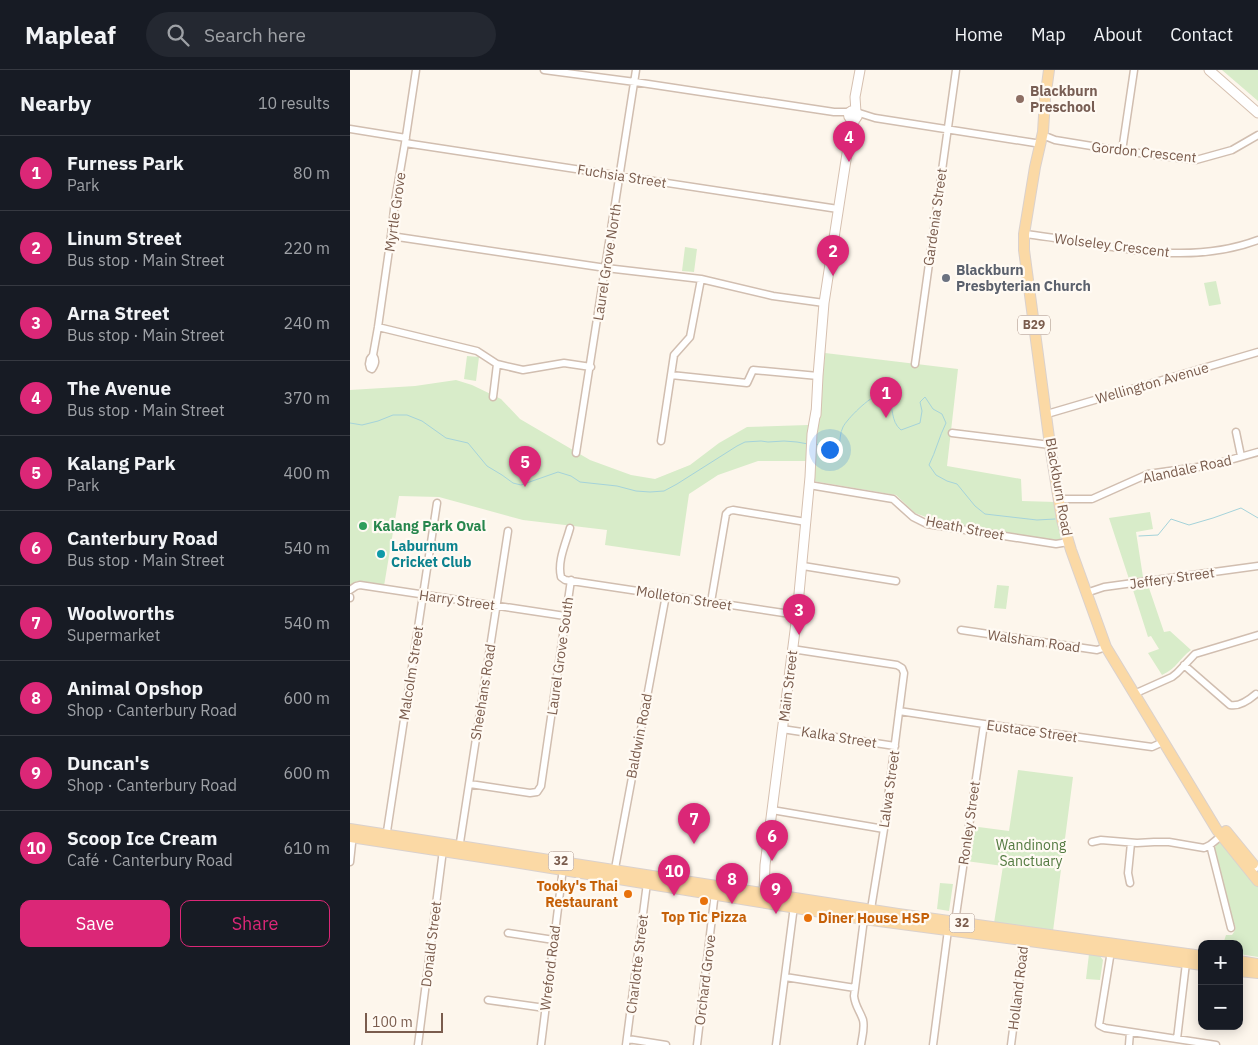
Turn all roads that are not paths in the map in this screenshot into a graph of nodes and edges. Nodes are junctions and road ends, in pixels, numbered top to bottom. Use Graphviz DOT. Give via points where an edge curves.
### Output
graph roads {
  1 [pos="416,70"];
  2 [pos="544,70"];
  3 [pos="636,70"];
  4 [pos="860,70"];
  5 [pos="956,70"];
  6 [pos="1049,70"];
  7 [pos="1134,70"];
  8 [pos="1209,70"];
  9 [pos="634,82"];
  10 [pos="1258,113"];
  11 [pos="852,115"];
  12 [pos="350,129"];
  13 [pos="947,129"];
  14 [pos="1258,135"];
  15 [pos="405,141"];
  16 [pos="1040,141"];
  17 [pos="1122,152"];
  18 [pos="620,176"];
  19 [pos="838,209"];
  20 [pos="1024,234"];
  21 [pos="391,236"];
  22 [pos="1258,240"];
  23 [pos="606,268"];
  24 [pos="701,279"];
  25 [pos="824,303"];
  26 [pos="378,328"];
  27 [pos="1258,352"];
  28 [pos="373,355"];
  29 [pos="497,364"];
  30 [pos="915,364"];
  31 [pos="591,367"];
  32 [pos="671,375"];
  33 [pos="818,376"];
  34 [pos="493,397"];
  35 [pos="1046,414"];
  36 [pos="1236,432"];
  37 [pos="952,433"];
  38 [pos="661,441"];
  39 [pos="1050,445"];
  40 [pos="1258,452"];
  41 [pos="576,453"];
  42 [pos="1241,456"];
  43 [pos="810,481"];
  44 [pos="1059,499"];
  45 [pos="437,503"];
  46 [pos="806,522"];
  47 [pos="570,528"];
  48 [pos="508,531"];
  49 [pos="1068,542"];
  50 [pos="803,566"];
  51 [pos="1258,566"];
  52 [pos="570,580"];
  53 [pos="896,581"];
  54 [pos="350,590"];
  55 [pos="1086,593"];
  56 [pos="666,594"];
  57 [pos="424,595"];
  58 [pos="712,602"];
  59 [pos="497,606"];
  60 [pos="798,615"];
  61 [pos="565,616"];
  62 [pos="961,630"];
  63 [pos="1258,635"];
  64 [pos="1106,647"];
  65 [pos="792,649"];
  66 [pos="1184,666"];
  67 [pos="1134,694"];
  68 [pos="1256,694"];
  69 [pos="899,711"];
  70 [pos="984,724"];
  71 [pos="782,728"];
  72 [pos="1163,742"];
  73 [pos="895,746"];
  74 [pos="470,784"];
  75 [pos="772,810"];
  76 [pos="884,829"];
  77 [pos="352,833"];
  78 [pos="1224,834"];
  79 [pos="386,839"];
  80 [pos="1092,842"];
  81 [pos="1235,842"];
  82 [pos="1131,843"];
  83 [pos="1210,845"];
  84 [pos="443,847"];
  85 [pos="459,850"];
  86 [pos="1239,858"];
  87 [pos="350,862"];
  88 [pos="563,866"];
  89 [pos="1256,869"];
  90 [pos="614,874"];
  91 [pos="1258,881"];
  92 [pos="646,883"];
  93 [pos="1130,883"];
  94 [pos="716,890"];
  95 [pos="761,895"];
  96 [pos="795,902"];
  97 [pos="871,909"];
  98 [pos="864,919"];
  99 [pos="952,927"];
  100 [pos="1230,928"];
  101 [pos="508,933"];
  102 [pos="1025,936"];
  103 [pos="554,940"];
  104 [pos="1108,949"];
  105 [pos="1198,956"];
  106 [pos="1243,962"];
  107 [pos="1186,963"];
  108 [pos="1198,964"];
  109 [pos="1258,964"];
  110 [pos="1243,971"];
  111 [pos="1258,973"];
  112 [pos="785,977"];
  113 [pos="855,988"];
  114 [pos="488,1000"];
  115 [pos="545,1008"];
  116 [pos="1130,1032"];
  117 [pos="1177,1039"];
  118 [pos="627,1042"];
  119 [pos="418,1045"];
  120 [pos="541,1045"];
  121 [pos="666,1045"];
  122 [pos="696,1045"];
  123 [pos="776,1045"];
  124 [pos="861,1045"];
  125 [pos="933,1045"];
  126 [pos="1011,1045"];
  127 [pos="1128,1045"];
  128 [pos="1216,1045"];
  1 -- 15 [label="street, Myrtle Grove"];
  2 -- 9 [label="street"];
  3 -- 9 [label="street, Laurel Grove North"];
  4 -- 11 [label="street, Main Street"];
  5 -- 13 [label="street, Gardenia Street"];
  6 -- 16 [label="main road, Blackburn Road / B29"];
  7 -- 17 [label="street"];
  8 -- 10 [label="street"];
  9 -- 11 [label="street"];
  9 -- 18 [label="street, Laurel Grove North"];
  11 -- 13 [label="street"];
  11 -- 19 [label="street, Main Street"];
  12 -- 15 [label="street, Fuchsia Street"];
  13 -- 16 [label="street"];
  13 -- 30 [label="street, Gardenia Street"];
  14 -- 17 [label="street, Gordon Crescent" via="1232,150 1196,160"];
  15 -- 18 [label="street, Fuchsia Street"];
  15 -- 21 [label="street, Myrtle Grove"];
  16 -- 17 [label="street, Gordon Crescent" via="1048,138"];
  16 -- 20 [label="main road, Blackburn Road / B29"];
  18 -- 19 [label="street, Fuchsia Street"];
  18 -- 23 [label="street, Laurel Grove North"];
  19 -- 25 [label="street, Main Street"];
  20 -- 22 [label="street, Wolseley Crescent" via="1168,254 1210,252"];
  20 -- 35 [label="main road, Blackburn Road / B29"];
  21 -- 23 [label="street"];
  21 -- 26 [label="street, Myrtle Grove"];
  23 -- 24 [label="street"];
  23 -- 31 [label="street, Laurel Grove North"];
  24 -- 25 [label="street" via="772,296"];
  24 -- 32 [label="street" via="690,337 674,355"];
  25 -- 33 [label="street, Main Street"];
  26 -- 28 [label="street, Myrtle Grove"];
  26 -- 29 [label="street" via="477,351"];
  27 -- 35 [label="street, Wellington Avenue"];
  29 -- 31 [label="street" via="524,370 564,363"];
  29 -- 34 [label="street"];
  31 -- 41 [label="street, Laurel Grove North"];
  32 -- 33 [label="street" via="747,383 753,370"];
  32 -- 38 [label="street"];
  33 -- 43 [label="street, Main Street"];
  35 -- 39 [label="main road, Blackburn Road / B29"];
  36 -- 42 [label="street"];
  37 -- 39 [label="street"];
  39 -- 44 [label="main road, Blackburn Road / B29"];
  40 -- 42 [label="street, Alandale Road"];
  42 -- 44 [label="street, Alandale Road" via="1212,466 1148,474 1092,499"];
  43 -- 46 [label="street, Main Street"];
  43 -- 49 [label="street, Heath Street" via="893,499 913,517 927,524 1056,544"];
  44 -- 49 [label="main road, Blackburn Road / B29"];
  45 -- 57 [label="street, Malcolm Street"];
  46 -- 50 [label="street, Main Street"];
  46 -- 58 [label="street" via="729,511"];
  47 -- 52 [label="street, Laurel Grove South" via="560,572 561,577"];
  48 -- 59 [label="street, Sheehans Road"];
  49 -- 55 [label="main road, Blackburn Road / B29"];
  50 -- 53 [label="street"];
  50 -- 60 [label="street, Main Street"];
  51 -- 55 [label="street, Jeffery Street"];
  52 -- 56 [label="street, Molleton Street"];
  52 -- 61 [label="street, Laurel Grove South"];
  54 -- 57 [label="street, Harry Street" via="360,585"];
  55 -- 64 [label="main road, Blackburn Road / B29"];
  56 -- 58 [label="street, Molleton Street"];
  56 -- 90 [label="street, Baldwin Road"];
  57 -- 59 [label="street, Harry Street"];
  57 -- 79 [label="street, Malcolm Street"];
  58 -- 60 [label="street, Molleton Street"];
  59 -- 61 [label="street, Harry Street"];
  59 -- 74 [label="street, Sheehans Road"];
  60 -- 65 [label="street, Main Street"];
  61 -- 74 [label="street, Laurel Grove South" via="538,792"];
  62 -- 64 [label="street, Walsham Road" via="1097,650"];
  63 -- 66 [label="street" via="1195,654"];
  64 -- 67 [label="main road, Blackburn Road / B29"];
  65 -- 69 [label="street, Lalwa Street" via="897,665 904,673"];
  65 -- 71 [label="street, Main Street"];
  66 -- 67 [label="street" via="1172,677"];
  66 -- 68 [label="street" via="1230,705 1237,705"];
  67 -- 72 [label="main road, Blackburn Road / B29"];
  69 -- 70 [label="street, Eustace Street"];
  69 -- 73 [label="street, Lalwa Street"];
  70 -- 72 [label="street, Eustace Street" via="1152,747"];
  70 -- 99 [label="street, Ronley Street"];
  71 -- 73 [label="street, Kalka Street"];
  71 -- 75 [label="street, Main Street"];
  72 -- 78 [label="main road, Blackburn Road / B29"];
  73 -- 76 [label="street, Lalwa Street"];
  74 -- 85 [label="street, Sheehans Road"];
  75 -- 76 [label="street"];
  75 -- 95 [label="street, Main Street" via="766,883"];
  76 -- 97 [label="street, Lalwa Street"];
  77 -- 79 [label="main road, 32"];
  77 -- 87 [label="street"];
  78 -- 81 [label="main road, Blackburn Road / B29"];
  78 -- 83 [label="street"];
  78 -- 86 [label="main road, Blackburn Road / B29"];
  79 -- 84 [label="main road, 32"];
  80 -- 82 [label="street"];
  81 -- 86 [label="main road"];
  81 -- 89 [label="main road, Blackburn Road / B29"];
  82 -- 83 [label="street" via="1169,842 1204,848"];
  82 -- 93 [label="street"];
  83 -- 100 [label="street"];
  84 -- 85 [label="main road, 32"];
  84 -- 119 [label="street, Donald Street"];
  85 -- 88 [label="main road, 32"];
  86 -- 89 [label="main road, Blackburn Road / B29"];
  88 -- 90 [label="main road, 32"];
  88 -- 103 [label="street, Wreford Road"];
  89 -- 91 [label="main road, Blackburn Road / B29"];
  90 -- 92 [label="main road, 32"];
  90 -- 94 [label="main road, 32"];
  92 -- 94 [label="main road, 32"];
  92 -- 118 [label="street, Charlotte Street"];
  94 -- 95 [label="main road, 32"];
  94 -- 122 [label="street, Orchard Grove"];
  95 -- 96 [label="main road, 32"];
  96 -- 97 [label="main road, 32"];
  96 -- 98 [label="main road, 32"];
  96 -- 112 [label="street"];
  97 -- 98 [label="street"];
  97 -- 99 [label="main road, 32"];
  98 -- 99 [label="main road, 32"];
  98 -- 113 [label="street"];
  99 -- 102 [label="main road, 32"];
  99 -- 125 [label="street, Ronley Street"];
  101 -- 103 [label="street"];
  102 -- 104 [label="main road, 32"];
  102 -- 126 [label="street, Holland Road"];
  103 -- 115 [label="street, Wreford Road"];
  104 -- 105 [label="main road, 32"];
  104 -- 107 [label="main road, 32"];
  104 -- 116 [label="street" via="1099,1025"];
  106 -- 109 [label="main road"];
  107 -- 108 [label="main road, 32"];
  107 -- 117 [label="street"];
  110 -- 111 [label="main road"];
  112 -- 113 [label="street"];
  112 -- 123 [label="street"];
  113 -- 124 [label="street" via="855,1004 863,1026"];
  114 -- 115 [label="street"];
  115 -- 120 [label="street, Wreford Road"];
  116 -- 117 [label="street"];
  116 -- 127 [label="street"];
  117 -- 128 [label="street"];
  118 -- 121 [label="street"];
}
